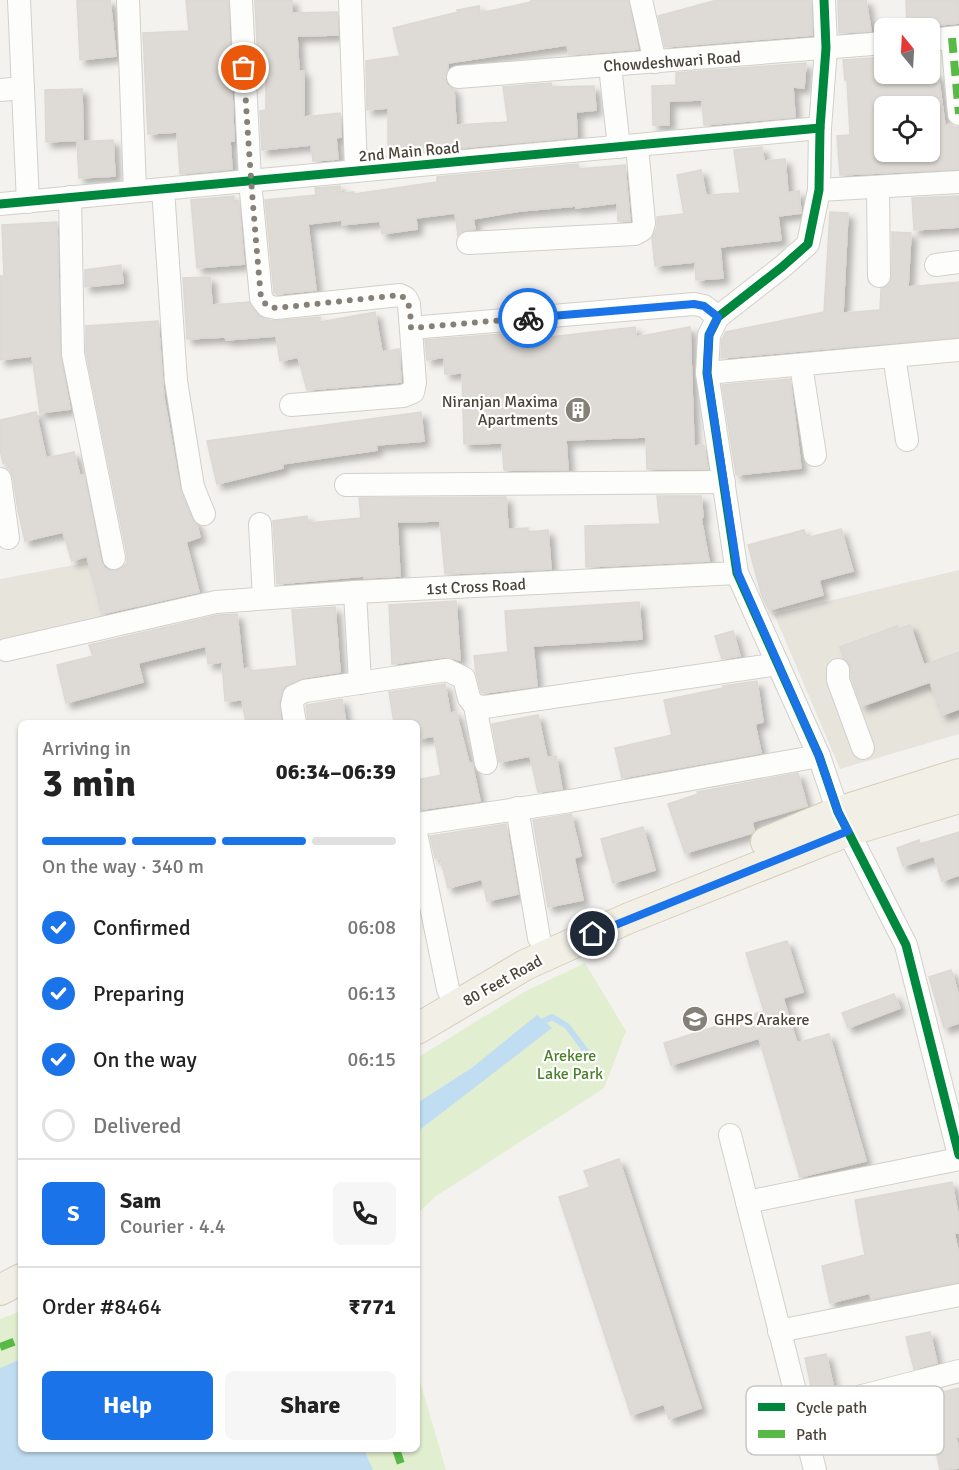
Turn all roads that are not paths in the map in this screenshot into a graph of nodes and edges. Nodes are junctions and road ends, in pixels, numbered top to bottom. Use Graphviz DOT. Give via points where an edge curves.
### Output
graph roads {
  1 [pos="19,0"];
  2 [pos="128,0"];
  3 [pos="241,0"];
  4 [pos="350,0"];
  5 [pos="641,0"];
  6 [pos="824,0"];
  7 [pos="947,38"];
  8 [pos="874,44"];
  9 [pos="826,48"];
  10 [pos="655,62"];
  11 [pos="610,66"];
  12 [pos="458,77"];
  13 [pos="23,88"];
  14 [pos="0,90"];
  15 [pos="959,114"];
  16 [pos="820,128"];
  17 [pos="628,146"];
  18 [pos="356,171"];
  19 [pos="250,180"];
  20 [pos="959,182"];
  21 [pos="878,187"];
  22 [pos="163,189"];
  23 [pos="819,190"];
  24 [pos="135,191"];
  25 [pos="70,197"];
  26 [pos="28,202"];
  27 [pos="0,204"];
  28 [pos="468,243"];
  29 [pos="959,262"];
  30 [pos="936,265"];
  31 [pos="879,276"];
  32 [pos="718,317"];
  33 [pos="411,328"];
  34 [pos="959,350"];
  35 [pos="894,356"];
  36 [pos="801,365"];
  37 [pos="707,373"];
  38 [pos="291,405"];
  39 [pos="907,440"];
  40 [pos="815,455"];
  41 [pos="0,479"];
  42 [pos="724,482"];
  43 [pos="346,484"];
  44 [pos="204,513"];
  45 [pos="260,524"];
  46 [pos="8,538"];
  47 [pos="114,558"];
  48 [pos="738,573"];
  49 [pos="355,592"];
  50 [pos="264,598"];
  51 [pos="6,650"];
  52 [pos="778,664"];
  53 [pos="838,670"];
  54 [pos="360,683"];
  55 [pos="475,706"];
  56 [pos="294,720"];
  57 [pos="863,747"];
  58 [pos="819,756"];
  59 [pos="486,763"];
  60 [pos="959,774"];
  61 [pos="959,798"];
  62 [pos="517,808"];
  63 [pos="843,822"];
  64 [pos="420,824"];
  65 [pos="420,852"];
  66 [pos="539,938"];
  67 [pos="452,998"];
  68 [pos="420,1006"];
  69 [pos="420,1026"];
  70 [pos="954,1118"];
  71 [pos="730,1135"];
  72 [pos="959,1157"];
  73 [pos="747,1202"];
  74 [pos="18,1258"];
  75 [pos="0,1267"];
  76 [pos="18,1281"];
  77 [pos="0,1290"];
  78 [pos="959,1295"];
  79 [pos="780,1331"];
  80 [pos="959,1371"];
  81 [pos="794,1386"];
  82 [pos="901,1386"];
  83 [pos="811,1455"];
  84 [pos="815,1470"];
  1 -- 13 [label="street"];
  2 -- 24 [label="street"];
  3 -- 19 [label="street"];
  4 -- 18 [label="street"];
  5 -- 10 [label="street"];
  6 -- 9 [label="street"];
  7 -- 15 [label="street"];
  8 -- 9 [label="street, Chowdeshwari Road"];
  9 -- 10 [label="street, Chowdeshwari Road"];
  9 -- 16 [label="street"];
  10 -- 11 [label="street, Chowdeshwari Road"];
  11 -- 12 [label="street, Chowdeshwari Road"];
  11 -- 17 [label="street"];
  13 -- 14 [label="street"];
  13 -- 26 [label="street"];
  16 -- 17 [label="street, 2nd Main Road"];
  16 -- 23 [label="street"];
  17 -- 18 [label="street, 2nd Main Road"];
  17 -- 28 [label="street" via="644,223 642,230 635,234"];
  18 -- 19 [label="street, 2nd Main Road"];
  19 -- 22 [label="street, 2nd Main Road"];
  19 -- 33 [label="street" via="261,298 267,306 400,295 409,304"];
  20 -- 21 [label="street"];
  21 -- 23 [label="street"];
  21 -- 31 [label="street"];
  22 -- 24 [label="street, 2nd Main Road"];
  22 -- 44 [label="street" via="176,381 193,487"];
  23 -- 32 [label="street" via="808,244"];
  24 -- 25 [label="street, 2nd Main Road"];
  25 -- 26 [label="street, 2nd Main Road"];
  25 -- 47 [label="street" via="73,354"];
  26 -- 27 [label="street, 2nd Main Road"];
  29 -- 30 [label="street"];
  32 -- 33 [label="street" via="704,306 694,304"];
  32 -- 37 [label="street" via="709,335"];
  33 -- 38 [label="street" via="416,383 413,392 404,396"];
  34 -- 35 [label="street"];
  35 -- 36 [label="street"];
  35 -- 39 [label="street"];
  36 -- 37 [label="street"];
  36 -- 40 [label="street"];
  37 -- 42 [label="street"];
  41 -- 46 [label="street"];
  42 -- 43 [label="street"];
  42 -- 48 [label="street"];
  45 -- 50 [label="street"];
  48 -- 49 [label="street, 1st Cross Road"];
  48 -- 52 [label="street"];
  49 -- 50 [label="street, 1st Cross Road"];
  49 -- 54 [label="street"];
  50 -- 51 [label="street, 1st Cross Road" via="216,602"];
  52 -- 55 [label="street"];
  52 -- 58 [label="street"];
  53 -- 57 [label="street" via="838,680"];
  54 -- 55 [label="street" via="447,670 464,678"];
  54 -- 56 [label="street" via="294,696 291,705"];
  55 -- 59 [label="street"];
  58 -- 62 [label="street"];
  58 -- 63 [label="street"];
  60 -- 63 [label="main road, 80 Feet Road"];
  61 -- 63 [label="main road, 80 Feet Road"];
  62 -- 64 [label="street"];
  62 -- 66 [label="street"];
  63 -- 66 [label="main road, 80 Feet Road"];
  63 -- 67 [label="main road, 80 Feet Road"];
  63 -- 70 [label="street" via="906,945"];
  65 -- 67 [label="street"];
  66 -- 67 [label="main road, 80 Feet Road"];
  67 -- 68 [label="main road, 80 Feet Road"];
  67 -- 69 [label="main road, 80 Feet Road"];
  70 -- 72 [label="street"];
  71 -- 73 [label="street"];
  72 -- 73 [label="street"];
  73 -- 79 [label="street"];
  74 -- 75 [label="main road"];
  76 -- 77 [label="main road"];
  78 -- 79 [label="street"];
  79 -- 81 [label="street"];
  80 -- 82 [label="street"];
  83 -- 84 [label="street"];
}
